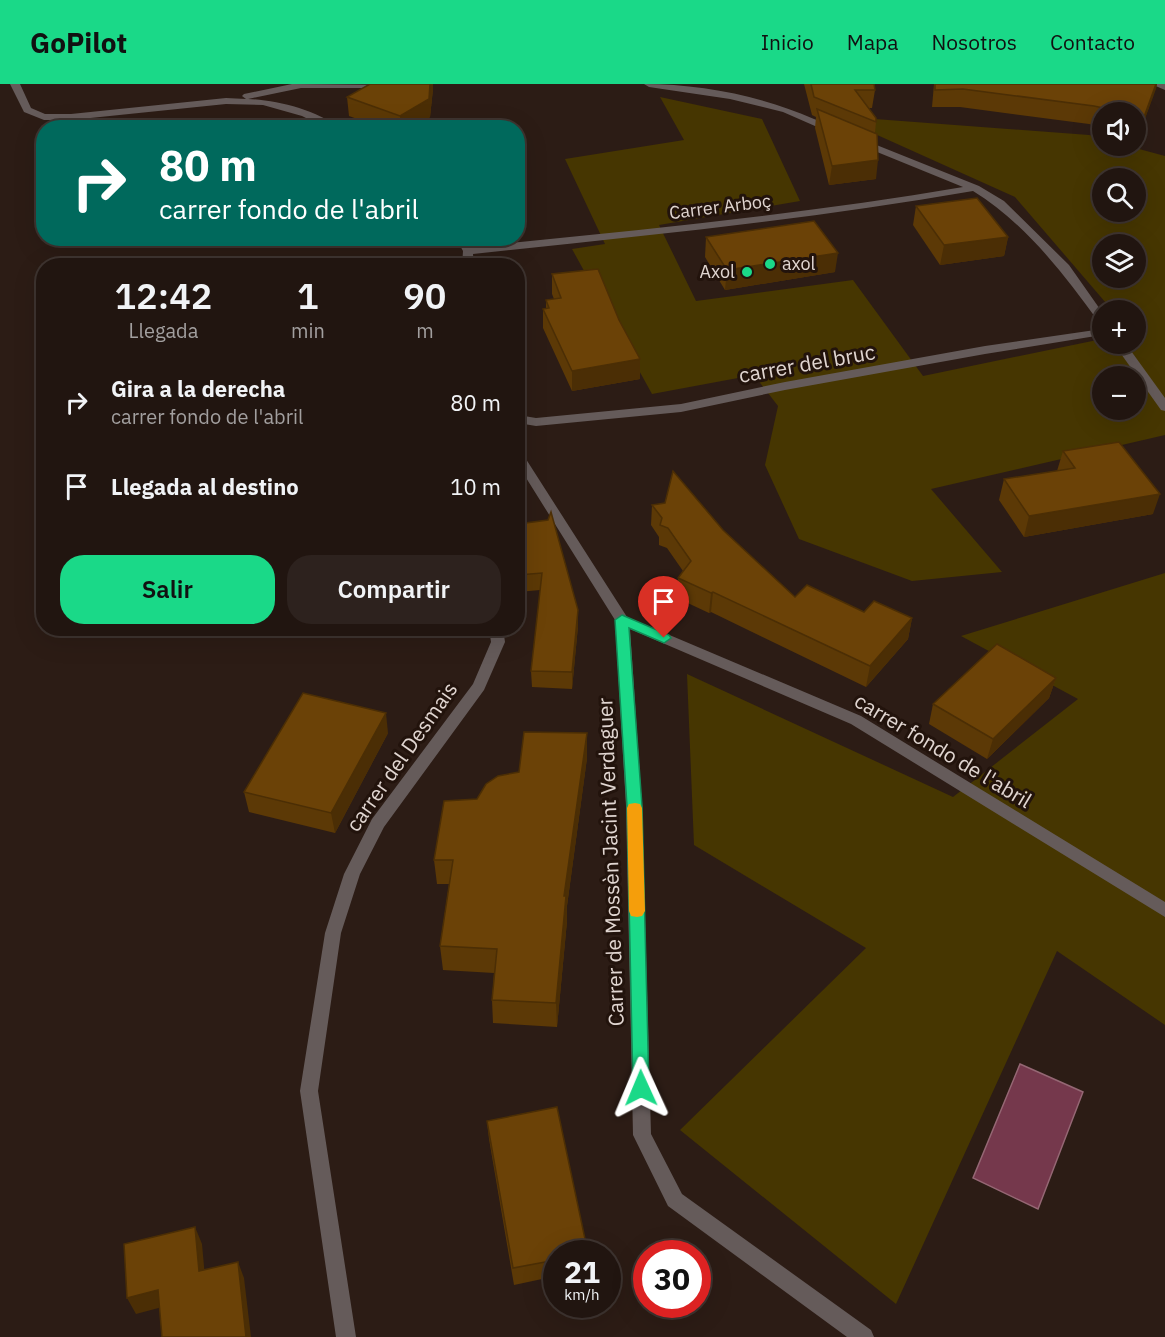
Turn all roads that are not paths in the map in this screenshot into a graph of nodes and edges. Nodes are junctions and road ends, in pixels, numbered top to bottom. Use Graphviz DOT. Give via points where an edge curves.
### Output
graph roads {
  1 [pos="15,84"];
  2 [pos="649,84"];
  3 [pos="1156,84"];
  4 [pos="393,85"];
  5 [pos="1165,87"];
  6 [pos="226,100"];
  7 [pos="318,120"];
  8 [pos="975,188"];
  9 [pos="465,246"];
  10 [pos="468,251"];
  11 [pos="468,258"];
  12 [pos="1092,305"];
  13 [pos="1092,334"];
  14 [pos="1127,354"];
  15 [pos="1165,407"];
  16 [pos="525,420"];
  17 [pos="525,467"];
  18 [pos="622,620"];
  19 [pos="497,636"];
  20 [pos="1165,910"];
  21 [pos="346,1337"];
  22 [pos="864,1337"];
  1 -- 6 [label="street" via="27,110 45,117"];
  2 -- 8 [label="street" via="730,96 786,110"];
  3 -- 5 [label="street"];
  4 -- 6 [label="street" via="301,85"];
  6 -- 7 [label="street" via="263,102"];
  8 -- 10 [label="street, Carrer Arboç" via="683,229"];
  8 -- 12 [label="street" via="1000,203 1065,267"];
  9 -- 10 [label="street"];
  10 -- 11 [label="street"];
  13 -- 16 [label="street, carrer del bruc" via="785,386 681,408"];
  14 -- 15 [label="street"];
  17 -- 18 [label="street, Carrer de Mossèn Jacint Verdaguer"];
  18 -- 20 [label="street, carrer fondo de l'abril" via="856,720"];
  18 -- 22 [label="street, Carrer de Mossèn Jacint Verdaguer" via="634,806 642,1135 675,1200"];
  19 -- 21 [label="street, carrer del Desmais" via="479,686 378,823 352,874 333,933 309,1091"];
}
